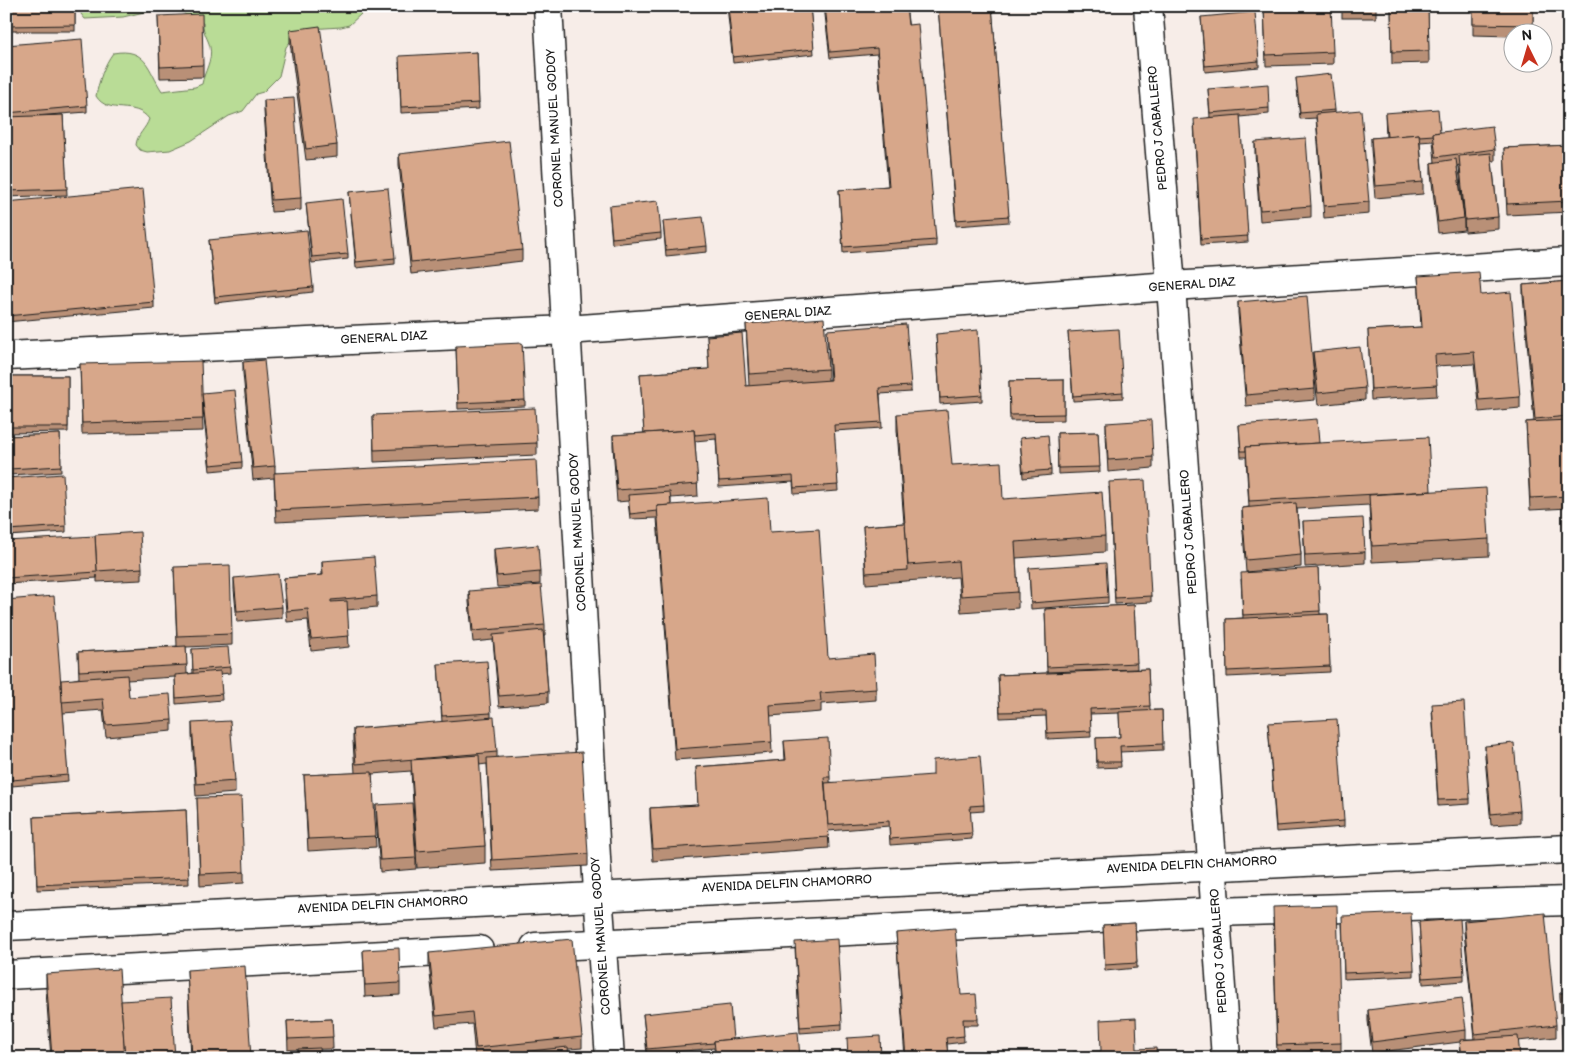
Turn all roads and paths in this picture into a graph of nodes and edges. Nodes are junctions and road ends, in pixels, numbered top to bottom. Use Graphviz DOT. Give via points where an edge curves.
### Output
graph roads {
  1 [pos="548,6"];
  2 [pos="1148,6"];
  3 [pos="1569,262"];
  4 [pos="1171,286"];
  5 [pos="567,330"];
  6 [pos="6,356"];
  7 [pos="1569,850"];
  8 [pos="1213,863"];
  9 [pos="598,893"];
  10 [pos="1569,901"];
  11 [pos="1216,912"];
  12 [pos="6,926"];
  13 [pos="602,944"];
  14 [pos="6,974"];
  15 [pos="610,1058"];
  16 [pos="1226,1058"];
  1 -- 5 [label="street, CORONEL MANUEL GODOY"];
  2 -- 4 [label="street, PEDRO J CABALLERO"];
  3 -- 4 [label="street, GENERAL DIAZ"];
  4 -- 5 [label="street, GENERAL DIAZ"];
  4 -- 8 [label="street, PEDRO J CABALLERO"];
  5 -- 6 [label="street, GENERAL DIAZ"];
  5 -- 9 [label="street, CORONEL MANUEL GODOY"];
  7 -- 8 [label="street, AVENIDA DELFIN CHAMORRO"];
  8 -- 9 [label="street, AVENIDA DELFIN CHAMORRO"];
  8 -- 11 [label="street, PEDRO J CABALLERO"];
  9 -- 12 [label="street, AVENIDA DELFIN CHAMORRO"];
  9 -- 13 [label="street, CORONEL MANUEL GODOY"];
  10 -- 11 [label="street"];
  11 -- 13 [label="street"];
  11 -- 16 [label="street, PEDRO J CABALLERO"];
  13 -- 14 [label="street"];
  13 -- 15 [label="street, CORONEL MANUEL GODOY"];
}
